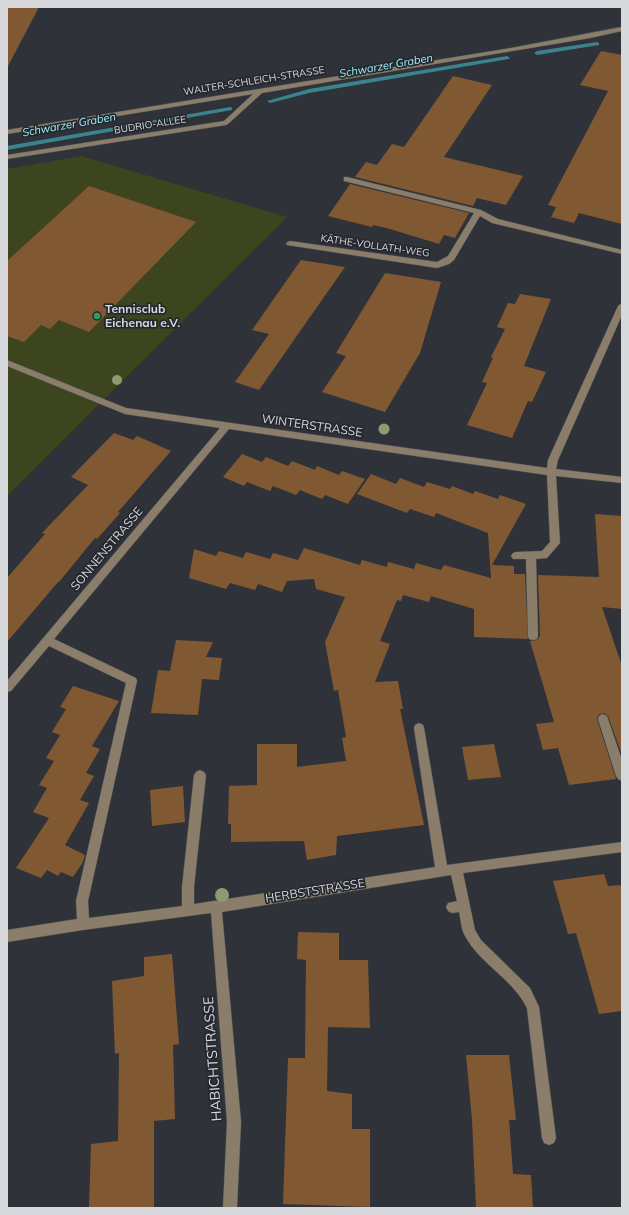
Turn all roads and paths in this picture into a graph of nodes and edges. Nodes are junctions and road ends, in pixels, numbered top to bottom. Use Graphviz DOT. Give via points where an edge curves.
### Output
graph roads {
  1 [pos="622,29"];
  2 [pos="260,91"];
  3 [pos="7,132"];
  4 [pos="7,157"];
  5 [pos="347,179"];
  6 [pos="478,212"];
  7 [pos="290,243"];
  8 [pos="622,252"];
  9 [pos="622,306"];
  10 [pos="7,363"];
  11 [pos="227,426"];
  12 [pos="551,472"];
  13 [pos="622,480"];
  14 [pos="516,556"];
  15 [pos="531,556"];
  16 [pos="533,636"];
  17 [pos="47,640"];
  18 [pos="7,688"];
  19 [pos="604,719"];
  20 [pos="419,728"];
  21 [pos="200,775"];
  22 [pos="622,776"];
  23 [pos="622,847"];
  24 [pos="456,869"];
  25 [pos="442,872"];
  26 [pos="216,907"];
  27 [pos="188,911"];
  28 [pos="83,924"];
  29 [pos="7,936"];
  30 [pos="548,1138"];
  31 [pos="230,1208"];
  1 -- 2 [label="street, WALTER-SCHLEICH-STRASSE"];
  2 -- 3 [label="street, WALTER-SCHLEICH-STRASSE"];
  2 -- 4 [label="street, BUDRIO-ALLEE" via="226,123"];
  5 -- 6 [label="street"];
  6 -- 7 [label="street, KÄTHE-VOLLATH-WEG" via="451,258 437,265"];
  6 -- 8 [label="street" via="495,221"];
  9 -- 12 [label="street" via="553,460"];
  10 -- 11 [label="street, WINTERSTRASSE" via="125,410"];
  11 -- 12 [label="street, WINTERSTRASSE"];
  11 -- 17 [label="street, SONNENSTRASSE"];
  12 -- 13 [label="street, WINTERSTRASSE"];
  12 -- 15 [label="street" via="555,543 544,555"];
  14 -- 15 [label="street"];
  15 -- 16 [label="street"];
  17 -- 18 [label="street, SONNENSTRASSE"];
  17 -- 28 [label="street" via="132,682 82,901"];
  19 -- 22 [label="street"];
  20 -- 25 [label="street"];
  21 -- 27 [label="street" via="188,887"];
  23 -- 24 [label="street, HERBSTSTRASSE"];
  24 -- 25 [label="street, HERBSTSTRASSE"];
  24 -- 30 [label="street" via="458,907 469,932 477,944 526,992 533,1006"];
  25 -- 26 [label="street, HERBSTSTRASSE"];
  26 -- 27 [label="street, HERBSTSTRASSE"];
  26 -- 31 [label="street, HABICHTSTRASSE" via="234,1122"];
  27 -- 28 [label="street, HERBSTSTRASSE"];
  28 -- 29 [label="street, HERBSTSTRASSE"];
}
